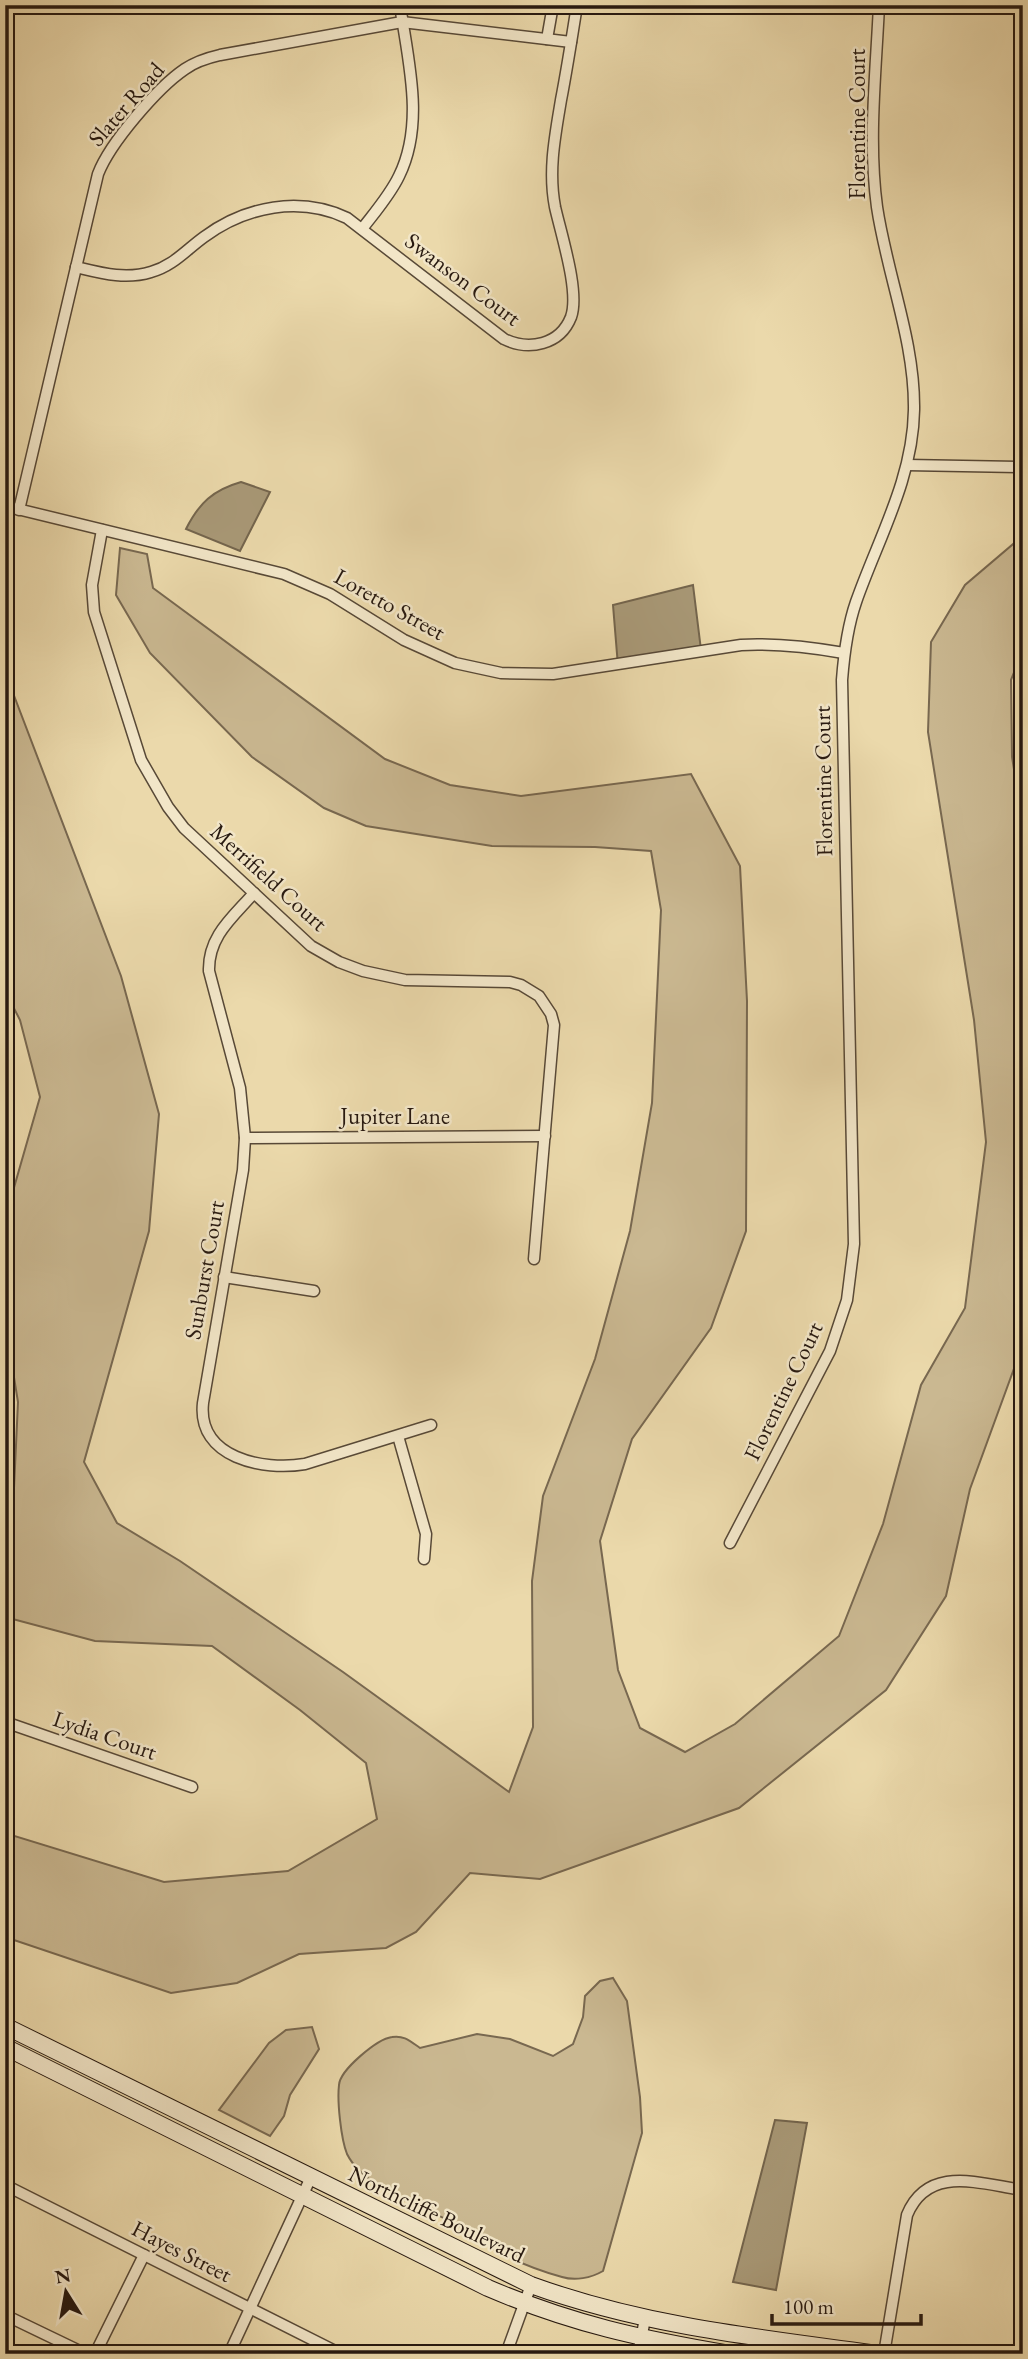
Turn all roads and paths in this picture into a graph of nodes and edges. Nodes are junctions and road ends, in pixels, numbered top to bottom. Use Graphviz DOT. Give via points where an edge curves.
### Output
graph roads {
  1 [pos="400,5"];
  2 [pos="553,5"];
  3 [pos="577,5"];
  4 [pos="879,5"];
  5 [pos="402,22"];
  6 [pos="547,39"];
  7 [pos="571,42"];
  8 [pos="362,229"];
  9 [pos="76,267"];
  10 [pos="907,465"];
  11 [pos="1023,467"];
  12 [pos="5,506"];
  13 [pos="19,510"];
  14 [pos="102,530"];
  15 [pos="844,653"];
  16 [pos="254,893"];
  17 [pos="545,1136"];
  18 [pos="245,1139"];
  19 [pos="534,1259"];
  20 [pos="224,1277"];
  21 [pos="314,1291"];
  22 [pos="431,1425"];
  23 [pos="398,1436"];
  24 [pos="730,1543"];
  25 [pos="424,1559"];
  26 [pos="5,1722"];
  27 [pos="192,1787"];
  28 [pos="5,2026"];
  29 [pos="5,2047"];
  30 [pos="311,2177"];
  31 [pos="5,2185"];
  32 [pos="1023,2190"];
  33 [pos="302,2194"];
  34 [pos="144,2255"];
  35 [pos="531,2285"];
  36 [pos="524,2303"];
  37 [pos="251,2309"];
  38 [pos="5,2315"];
  39 [pos="645,2319"];
  40 [pos="639,2346"];
  41 [pos="755,2346"];
  42 [pos="781,2348"];
  43 [pos="86,2354"];
  44 [pos="95,2354"];
  45 [pos="229,2354"];
  46 [pos="341,2354"];
  47 [pos="506,2354"];
  48 [pos="731,2354"];
  49 [pos="878,2354"];
  50 [pos="884,2354"];
  1 -- 5 [label="street"];
  2 -- 6 [label="street"];
  3 -- 7 [label="street, Swanson Court"];
  4 -- 10 [label="street, Florentine Court" via="874,172 882,237 913,382"];
  5 -- 6 [label="street, Slater Road"];
  5 -- 8 [label="street" via="413,98 412,136 397,181"];
  5 -- 9 [label="street, Slater Road" via="220,55 173,78 104,159"];
  6 -- 7 [label="street, Slater Road"];
  7 -- 8 [label="street, Swanson Court" via="552,163 555,204 573,293 572,314 562,331 535,346 504,339"];
  8 -- 9 [label="street, Swanson Court" via="336,213 286,205 234,219 153,272 124,276"];
  9 -- 13 [label="street, Slater Road"];
  10 -- 11 [label="street"];
  10 -- 15 [label="street, Florentine Court" via="856,602"];
  12 -- 13 [label="street, Loretto Street"];
  13 -- 14 [label="street, Loretto Street"];
  14 -- 15 [label="street, Loretto Street" via="284,574 330,594 430,653 501,673 553,674 741,645 795,645"];
  14 -- 16 [label="street, Merrifield Court" via="92,585 94,612 141,760 184,828"];
  15 -- 24 [label="street, Florentine Court" via="852,1271 830,1351"];
  16 -- 17 [label="street, Merrifield Court" via="311,946 363,971 405,980 510,982 531,989 554,1025"];
  16 -- 18 [label="street, Sunburst Court" via="217,934 208,960 240,1088"];
  17 -- 18 [label="street, Jupiter Lane"];
  17 -- 19 [label="street, Merrifield Court"];
  18 -- 20 [label="street, Sunburst Court"];
  20 -- 21 [label="street"];
  20 -- 23 [label="street, Sunburst Court" via="202,1410 206,1430 216,1445 257,1464 289,1467"];
  22 -- 23 [label="street, Sunburst Court"];
  23 -- 25 [label="street" via="426,1534"];
  26 -- 27 [label="street, Lydia Court"];
  28 -- 30 [label="main road, Northcliffe Boulevard"];
  29 -- 33 [label="main road, Northcliffe Boulevard"];
  30 -- 33 [label="street"];
  30 -- 35 [label="main road, Northcliffe Boulevard"];
  31 -- 34 [label="street, Hayes Street"];
  32 -- 50 [label="street" via="952,2180 933,2185 916,2197 907,2215"];
  33 -- 36 [label="main road, Northcliffe Boulevard"];
  33 -- 37 [label="street"];
  34 -- 37 [label="street, Hayes Street"];
  34 -- 44 [label="street"];
  35 -- 36 [label="street"];
  35 -- 39 [label="main road, Northcliffe Boulevard"];
  36 -- 40 [label="main road, Northcliffe Boulevard"];
  36 -- 47 [label="street"];
  37 -- 45 [label="street"];
  37 -- 46 [label="street, Hayes Street"];
  38 -- 43 [label="street"];
  39 -- 40 [label="street"];
  39 -- 41 [label="main road, Northcliffe Boulevard"];
  40 -- 48 [label="main road, Northcliffe Boulevard"];
  41 -- 42 [label="main road, Northcliffe Boulevard"];
  42 -- 49 [label="main road, Northcliffe Boulevard"];
}
